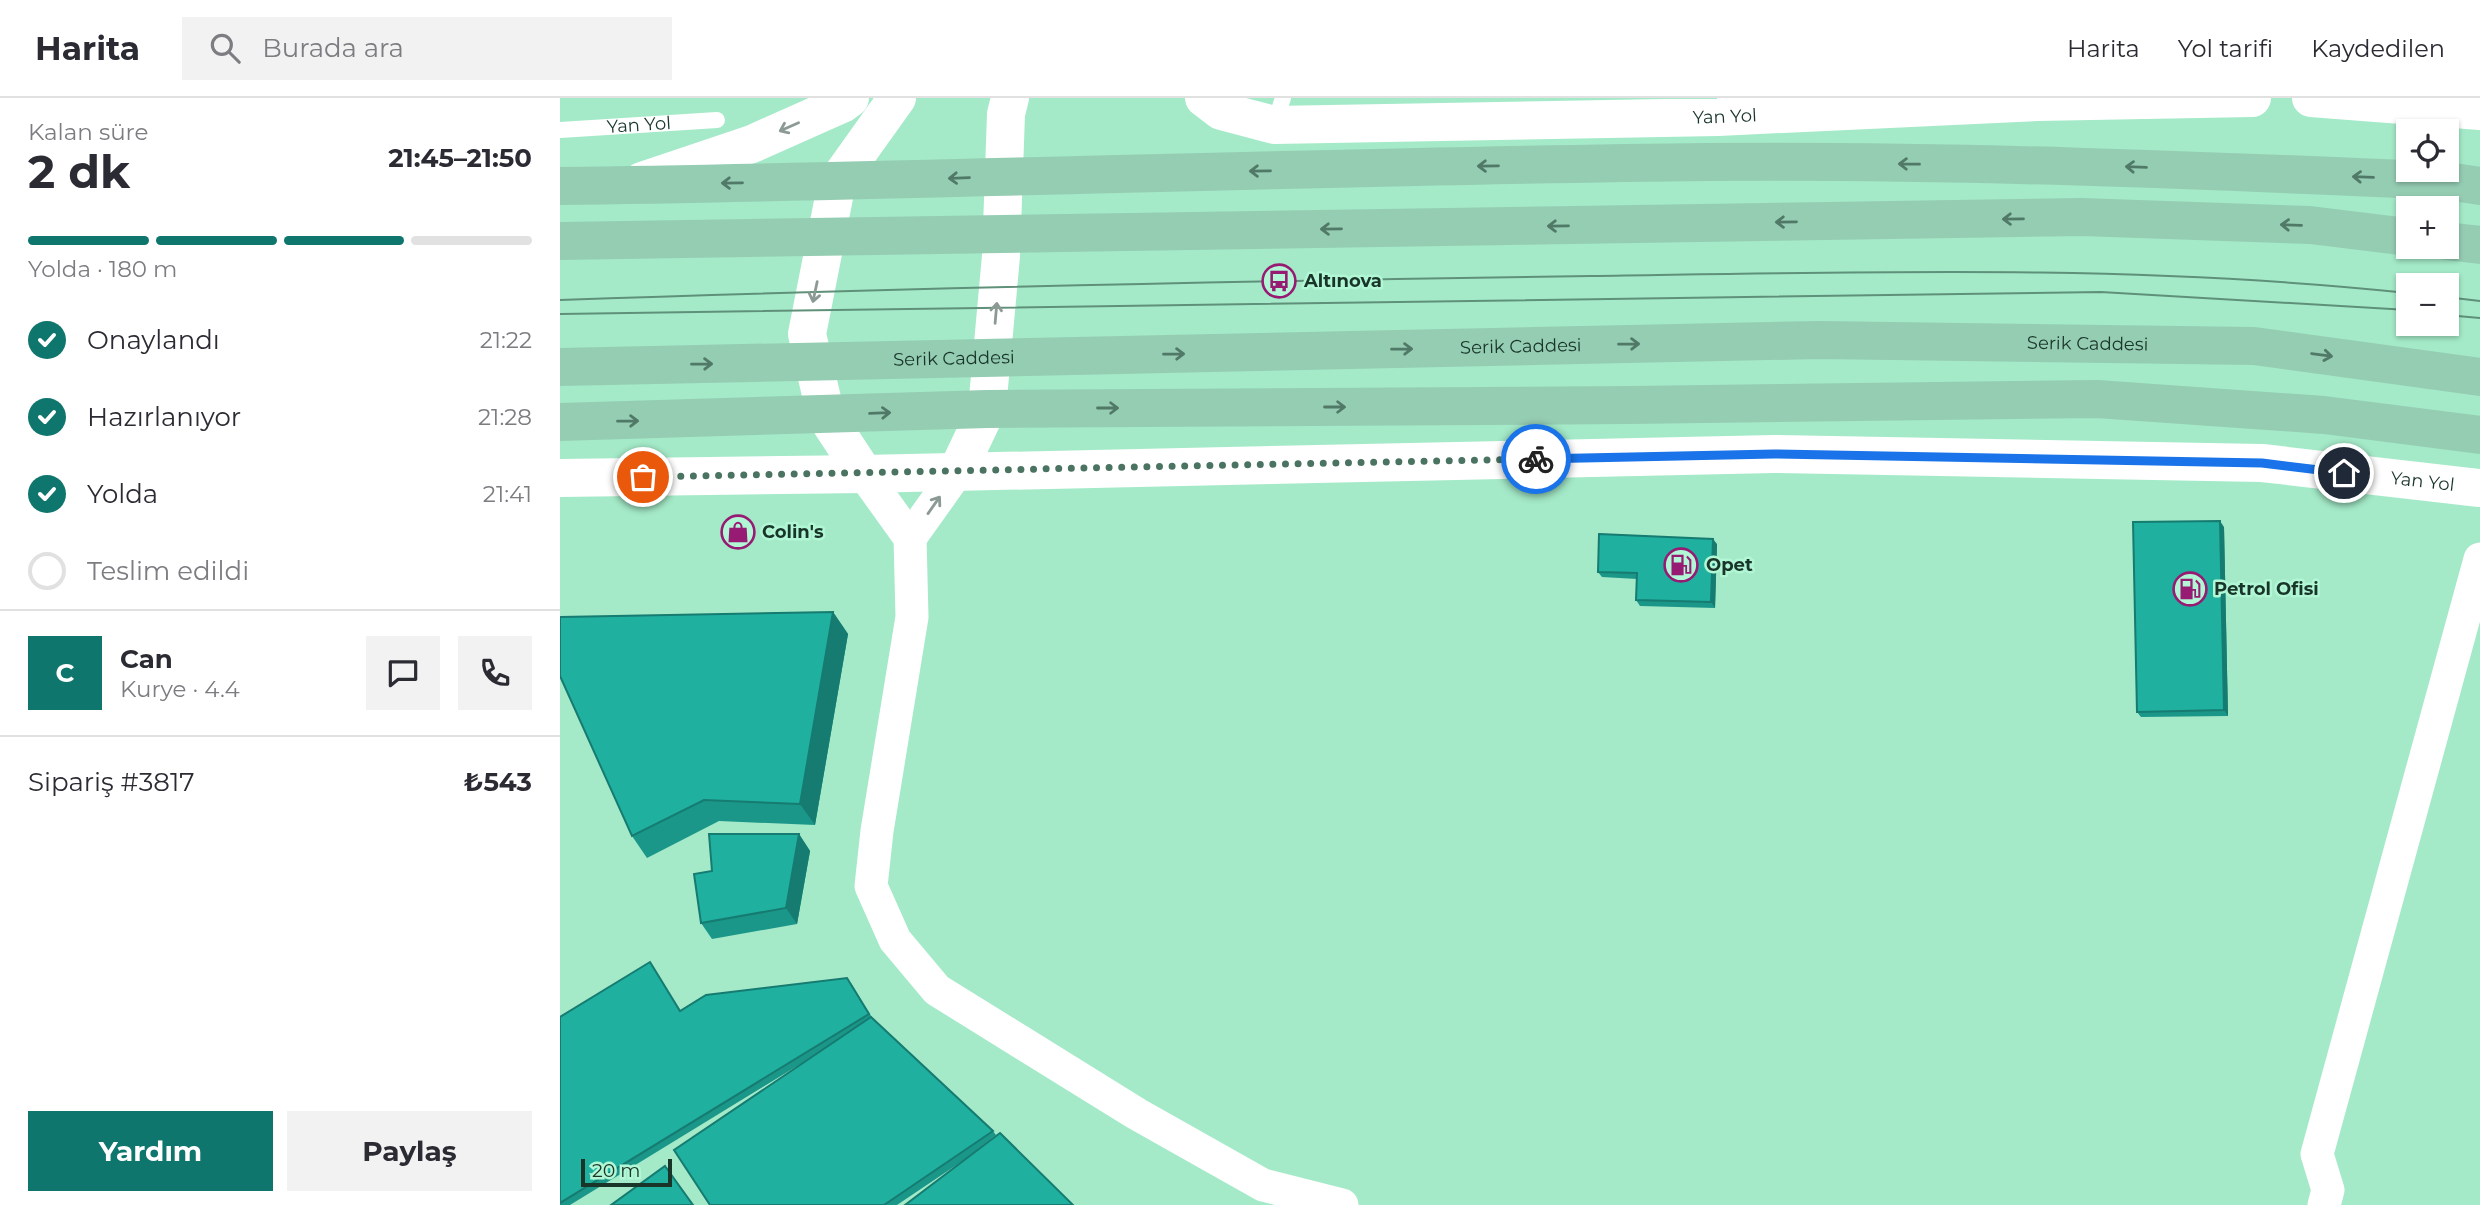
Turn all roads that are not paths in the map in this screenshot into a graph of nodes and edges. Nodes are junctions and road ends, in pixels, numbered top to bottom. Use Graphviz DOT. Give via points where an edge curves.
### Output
graph roads {
  1 [pos="850,98"];
  2 [pos="897,98"];
  3 [pos="1010,98"];
  4 [pos="1204,98"];
  5 [pos="2252,98"];
  6 [pos="2320,98"];
  7 [pos="2210,99"];
  8 [pos="2037,100"];
  9 [pos="1774,106"];
  10 [pos="1718,108"];
  11 [pos="2480,111"];
  12 [pos="1279,112"];
  13 [pos="717,120"];
  14 [pos="560,130"];
  15 [pos="1605,164"];
  16 [pos="1004,176"];
  17 [pos="837,182"];
  18 [pos="632,185"];
  19 [pos="560,186"];
  20 [pos="2480,186"];
  21 [pos="2396,236"];
  22 [pos="560,241"];
  23 [pos="2459,243"];
  24 [pos="2480,245"];
  25 [pos="560,367"];
  26 [pos="2480,377"];
  27 [pos="987,409"];
  28 [pos="826,416"];
  29 [pos="560,422"];
  30 [pos="2480,435"];
  31 [pos="957,472"];
  32 [pos="864,474"];
  33 [pos="560,478"];
  34 [pos="2480,488"];
  35 [pos="910,538"];
  36 [pos="2480,559"];
  37 [pos="1342,1205"];
  38 [pos="2324,1205"];
  1 -- 18 [label="street, one-way" via="752,144"];
  2 -- 17 [label="street"];
  3 -- 16 [label="street"];
  4 -- 12 [label="street, Yan Yol" via="1221,111"];
  5 -- 7 [label="street, Yan Yol"];
  6 -- 11 [label="street"];
  7 -- 8 [label="street, Yan Yol"];
  8 -- 9 [label="street, Yan Yol"];
  9 -- 10 [label="street, Yan Yol"];
  10 -- 12 [label="street, Yan Yol" via="1551,115"];
  10 -- 15 [label="street"];
  13 -- 14 [label="lane, Yan Yol"];
  15 -- 16 [label="highway, one-way"];
  20 -- 15 [label="highway, one-way" via="2448,180 2105,166"];
  16 -- 17 [label="highway, one-way"];
  27 -- 16 [label="street, one-way"];
  17 -- 18 [label="highway, one-way"];
  17 -- 28 [label="street, one-way" via="807,334"];
  18 -- 19 [label="highway"];
  21 -- 22 [label="highway, one-way" via="2310,225 2081,218"];
  23 -- 24 [label="highway"];
  25 -- 26 [label="highway, Serik Caddesi, one-way" via="1819,340 2254,346"];
  28 -- 27 [label="highway, one-way"];
  27 -- 30 [label="highway, one-way" via="2097,399 2324,415"];
  27 -- 31 [label="street"];
  29 -- 28 [label="highway, one-way"];
  28 -- 32 [label="street"];
  31 -- 32 [label="street, Yan Yol"];
  31 -- 34 [label="street, Yan Yol" via="1774,454 2262,463"];
  35 -- 31 [label="street, one-way"];
  32 -- 33 [label="street, Yan Yol"];
  32 -- 35 [label="street"];
  35 -- 37 [label="street" via="912,617 871,886 895,940 937,990 1137,1114 1263,1185"];
  36 -- 38 [label="street" via="2316,1154 2328,1191"];
}
